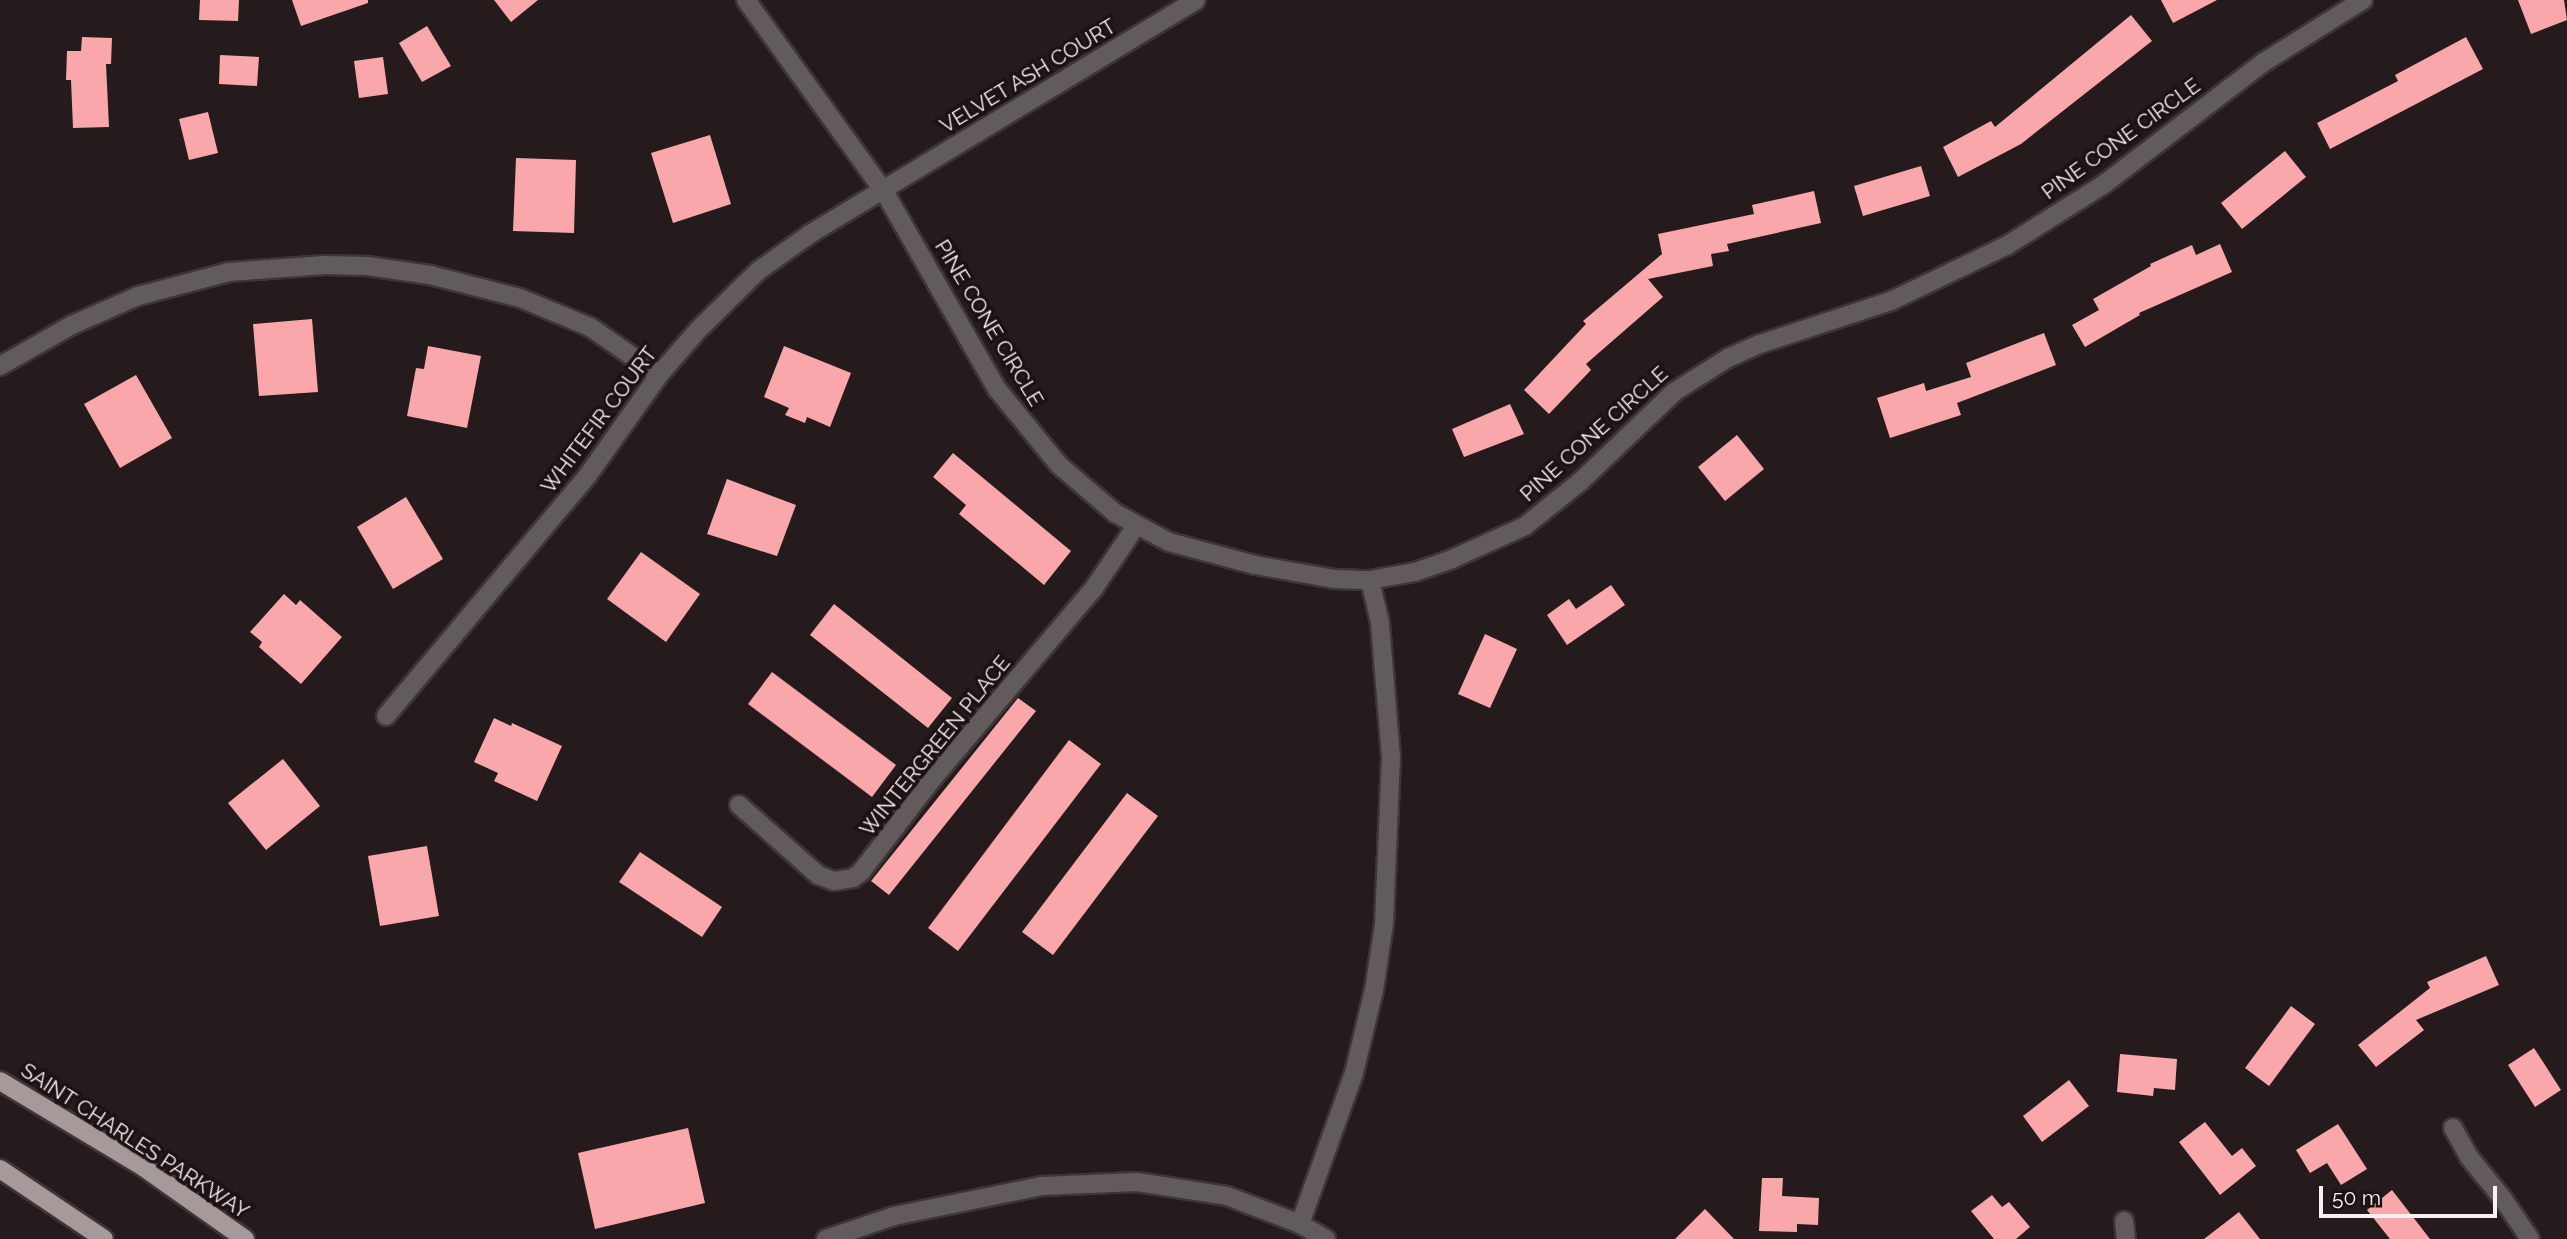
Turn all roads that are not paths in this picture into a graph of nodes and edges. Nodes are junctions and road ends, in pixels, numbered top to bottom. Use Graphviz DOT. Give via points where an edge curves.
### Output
graph roads {
  1 [pos="746,0"];
  2 [pos="1196,0"];
  3 [pos="2363,0"];
  4 [pos="884,191"];
  5 [pos="0,366"];
  6 [pos="659,375"];
  7 [pos="1136,526"];
  8 [pos="1370,580"];
  9 [pos="386,716"];
  10 [pos="739,804"];
  11 [pos="0,1081"];
  12 [pos="2453,1128"];
  13 [pos="0,1169"];
  14 [pos="1300,1224"];
  15 [pos="104,1239"];
  16 [pos="245,1239"];
  17 [pos="826,1239"];
  18 [pos="1326,1239"];
  19 [pos="2530,1239"];
  1 -- 4 [label="street, PINE CONE CIRCLE"];
  2 -- 4 [label="street, VELVET ASH COURT"];
  3 -- 8 [label="street, PINE CONE CIRCLE" via="2264,62 2103,185 2006,246 1891,301 1728,358 1674,392 1581,481 1525,526 1415,572"];
  4 -- 6 [label="street, WHITEFIR COURT" via="758,271"];
  4 -- 7 [label="street, PINE CONE CIRCLE" via="1012,410 1059,465"];
  5 -- 6 [label="street" via="72,325 150,292 229,272 325,265 430,275 520,298 590,327"];
  6 -- 9 [label="street, WHITEFIR COURT" via="588,475"];
  7 -- 8 [label="street, PINE CONE CIRCLE" via="1226,559 1334,579"];
  7 -- 10 [label="street, WINTERGREEN PLACE" via="1094,588 933,778 862,872 841,881 818,875"];
  8 -- 14 [label="street" via="1380,623 1391,757 1384,924 1354,1073"];
  11 -- 16 [label="main road, SAINT CHARLES PARKWAY" via="143,1167"];
  12 -- 19 [label="street"];
  13 -- 15 [label="main road"];
  14 -- 17 [label="street" via="1227,1196 1137,1182 1092,1182 1041,1186 940,1206"];
  14 -- 18 [label="street"];
}
